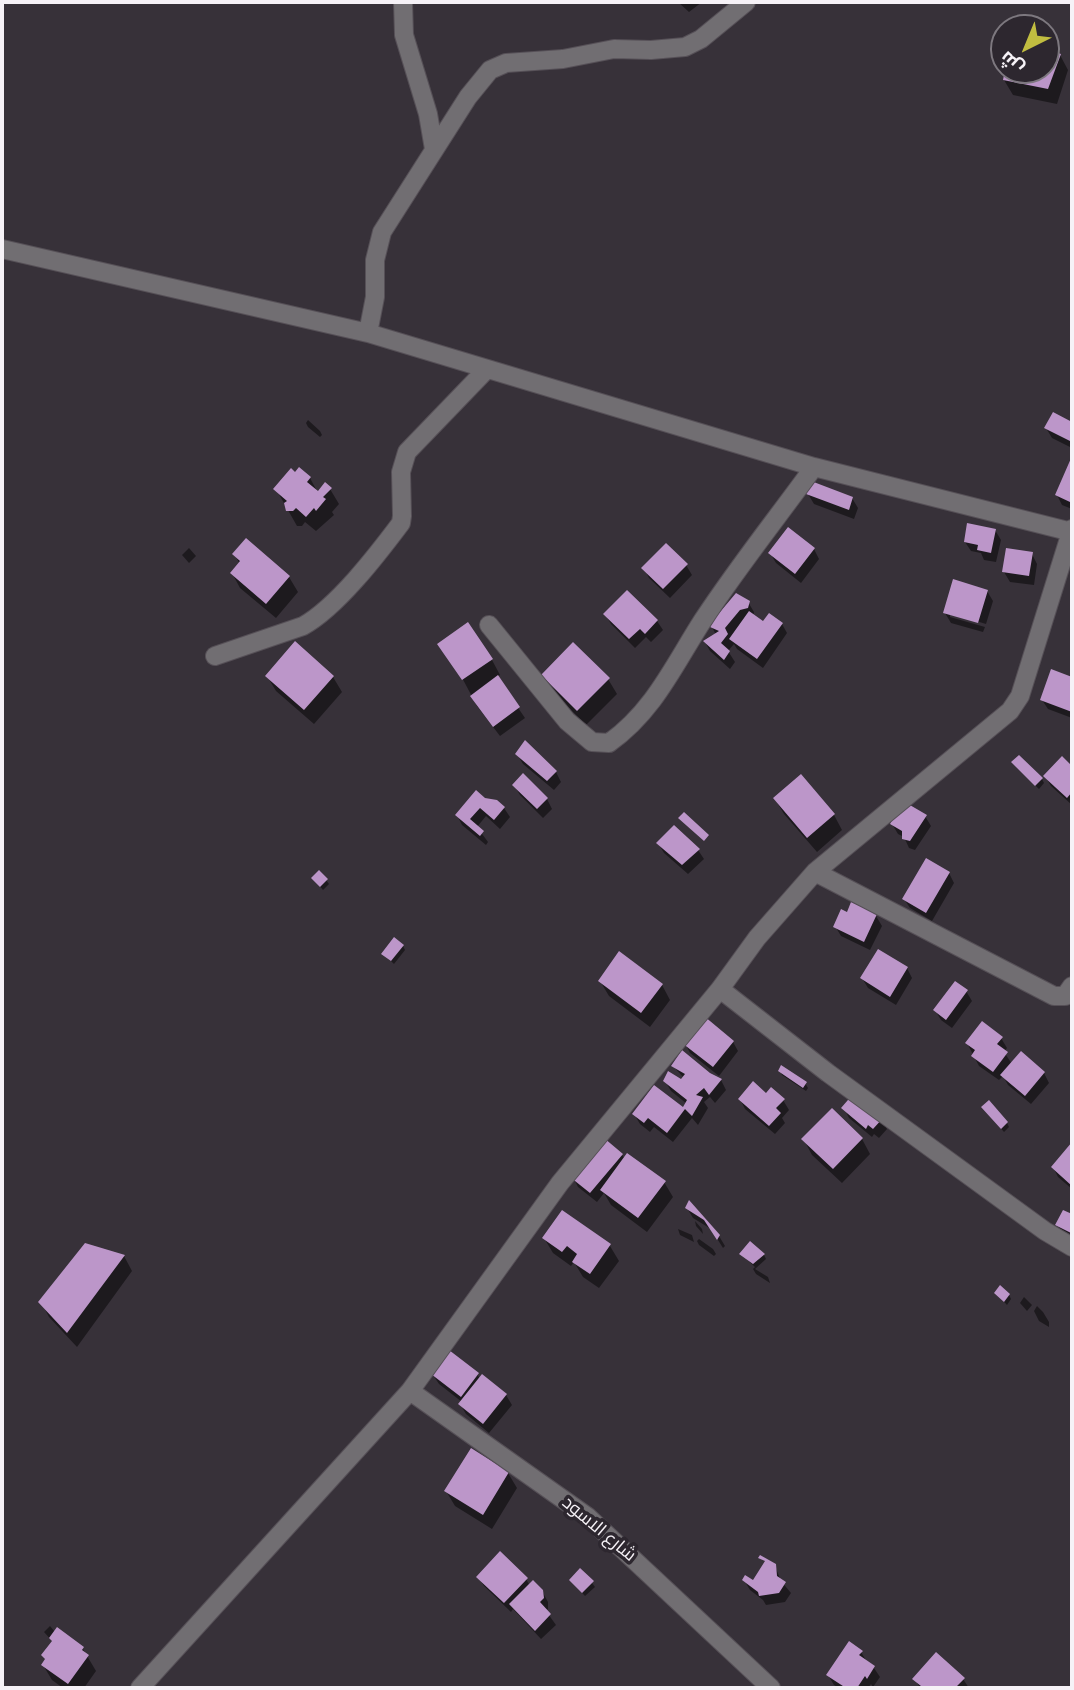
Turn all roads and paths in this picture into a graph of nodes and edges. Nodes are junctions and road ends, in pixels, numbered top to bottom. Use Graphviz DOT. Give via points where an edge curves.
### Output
graph roads {
  1 [pos="403,2"];
  2 [pos="746,2"];
  3 [pos="434,149"];
  4 [pos="2,249"];
  5 [pos="368,333"];
  6 [pos="486,370"];
  7 [pos="814,467"];
  8 [pos="1072,531"];
  9 [pos="489,625"];
  10 [pos="215,656"];
  11 [pos="815,872"];
  12 [pos="1072,986"];
  13 [pos="720,989"];
  14 [pos="1072,1247"];
  15 [pos="410,1391"];
  16 [pos="140,1688"];
  17 [pos="771,1688"];
  1 -- 3 [label="street" via="404,35"];
  2 -- 3 [label="street" via="685,47 614,49 498,66 484,76"];
  3 -- 5 [label="street" via="382,232"];
  4 -- 5 [label="street"];
  5 -- 6 [label="street"];
  6 -- 7 [label="street"];
  6 -- 10 [label="street" via="407,452 401,472 401,523 317,619"];
  7 -- 8 [label="street"];
  7 -- 9 [label="street" via="703,620 657,697 609,743 592,741 567,720"];
  8 -- 11 [label="street" via="1020,696 1010,711"];
  11 -- 12 [label="street" via="1054,996 1065,996"];
  11 -- 13 [label="street"];
  13 -- 14 [label="street" via="828,1073"];
  13 -- 15 [label="street" via="560,1182"];
  15 -- 16 [label="street"];
  15 -- 17 [label="street, شارع الاسود" via="588,1517"];
}
